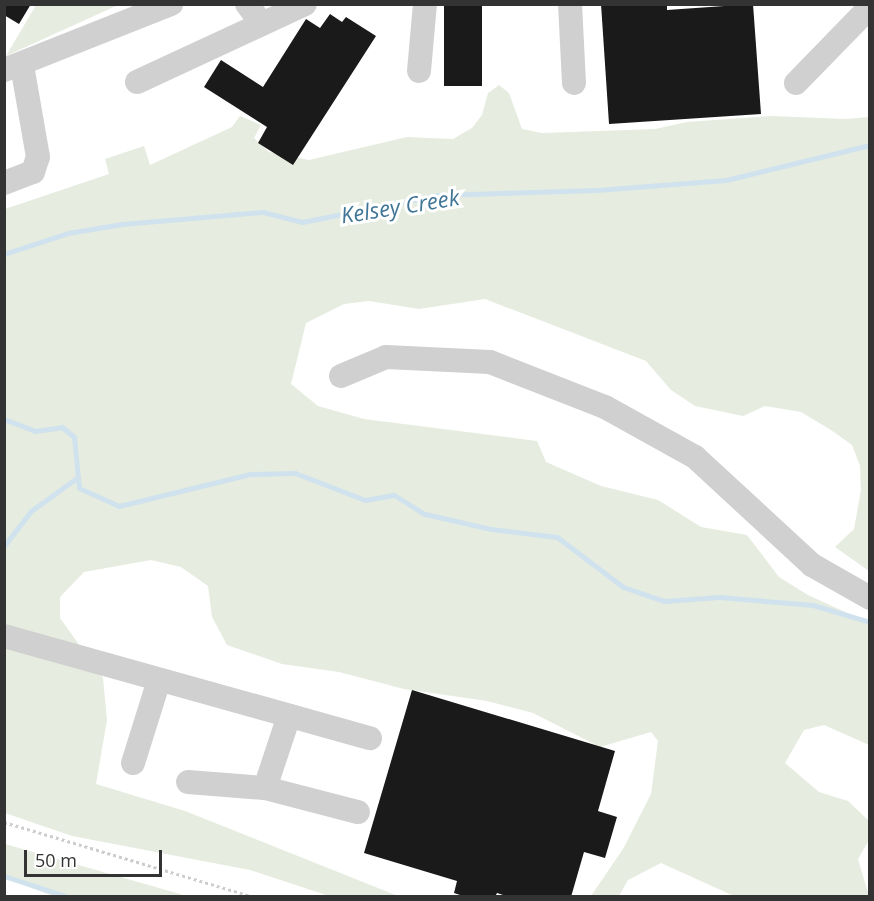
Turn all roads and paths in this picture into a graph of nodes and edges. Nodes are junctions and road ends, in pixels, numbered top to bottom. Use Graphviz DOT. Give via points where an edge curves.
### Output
graph roads {
  1 [pos="247,4"];
  2 [pos="305,4"];
  3 [pos="425,4"];
  4 [pos="570,4"];
  5 [pos="870,7"];
  6 [pos="161,8"];
  7 [pos="262,24"];
  8 [pos="13,68"];
  9 [pos="419,71"];
  10 [pos="137,82"];
  11 [pos="574,83"];
  12 [pos="796,83"];
  13 [pos="4,183"];
  14 [pos="341,376"];
  15 [pos="870,598"];
  16 [pos="4,636"];
  17 [pos="159,680"];
  18 [pos="289,716"];
  19 [pos="370,738"];
  20 [pos="134,763"];
  21 [pos="188,782"];
  22 [pos="266,788"];
  23 [pos="358,812"];
  24 [pos="4,822"];
  25 [pos="251,897"];
  1 -- 7 [label="street"];
  2 -- 7 [label="street"];
  3 -- 9 [label="street"];
  4 -- 11 [label="street"];
  5 -- 12 [label="street"];
  6 -- 8 [label="street"];
  7 -- 10 [label="street"];
  8 -- 13 [label="street" via="38,157 33,171"];
  14 -- 15 [label="street" via="386,357 490,362 605,406 695,457 812,565"];
  16 -- 17 [label="street"];
  17 -- 18 [label="street"];
  17 -- 20 [label="street"];
  18 -- 19 [label="street"];
  18 -- 22 [label="street"];
  21 -- 22 [label="street"];
  22 -- 23 [label="street"];
  24 -- 25 [label="path"];
}
